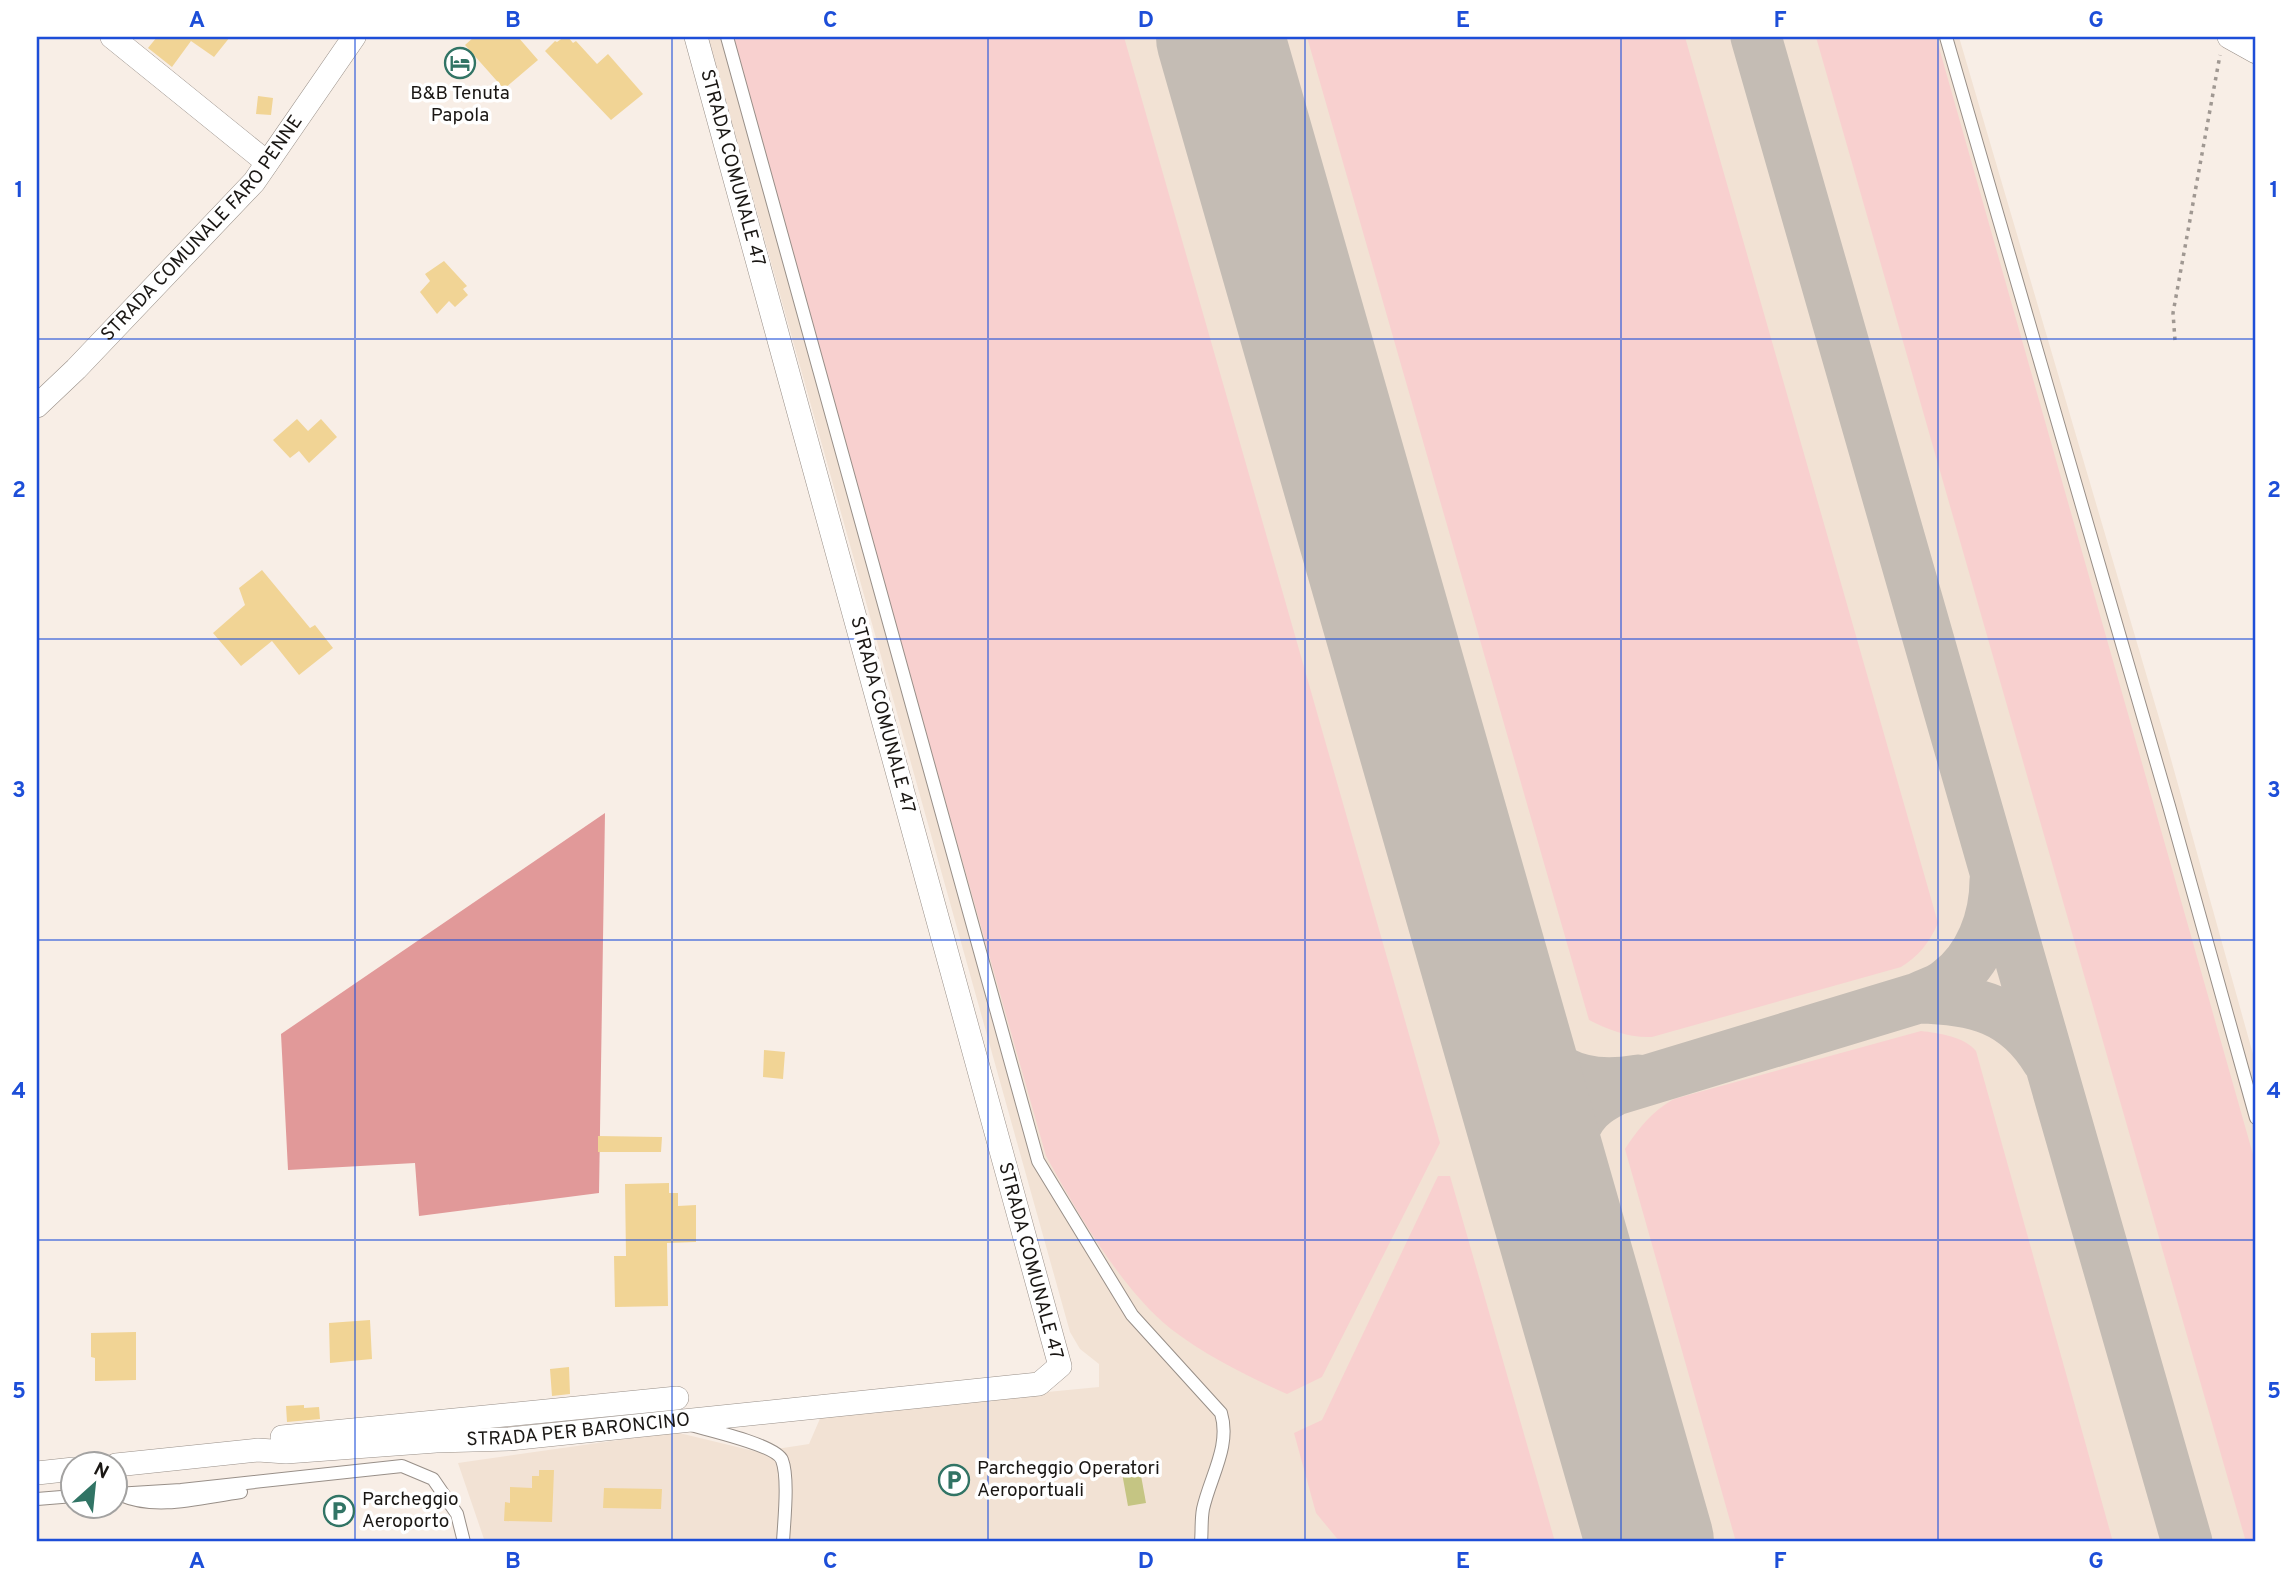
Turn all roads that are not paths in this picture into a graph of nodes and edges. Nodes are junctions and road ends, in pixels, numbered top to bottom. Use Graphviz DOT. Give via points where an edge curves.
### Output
graph roads {
  1 [pos="112,37"];
  2 [pos="354,37"];
  3 [pos="696,37"];
  4 [pos="727,37"];
  5 [pos="1946,37"];
  6 [pos="2229,37"];
  7 [pos="2256,52"];
  8 [pos="266,164"];
  9 [pos="37,406"];
  10 [pos="2256,1118"];
  11 [pos="1039,1384"];
  12 [pos="677,1398"];
  13 [pos="679,1422"];
  14 [pos="258,1450"];
  15 [pos="130,1464"];
  16 [pos="60,1471"];
  17 [pos="37,1473"];
  18 [pos="130,1493"];
  19 [pos="60,1497"];
  20 [pos="37,1499"];
  21 [pos="464,1542"];
  22 [pos="783,1542"];
  23 [pos="1201,1542"];
  1 -- 8 [label="street"];
  2 -- 8 [label="street, STRADA COMUNALE FARO PENNE"];
  3 -- 11 [label="street, STRADA COMUNALE 47" via="1060,1366"];
  4 -- 23 [label="lane" via="1038,1161 1132,1315 1221,1413 1223,1444 1203,1510"];
  5 -- 10 [label="lane"];
  6 -- 7 [label="street"];
  8 -- 9 [label="street, STRADA COMUNALE FARO PENNE"];
  11 -- 13 [label="street, STRADA PER BARONCINO"];
  12 -- 14 [label="street" via="280,1437"];
  13 -- 14 [label="street, STRADA PER BARONCINO" via="509,1439"];
  13 -- 22 [label="lane" via="771,1449 782,1459"];
  14 -- 15 [label="street, STRADA PER BARONCINO"];
  16 -- 17 [label="street"];
  18 -- 21 [label="lane" via="402,1466 433,1479 457,1514"];
  19 -- 20 [label="lane"];
}
